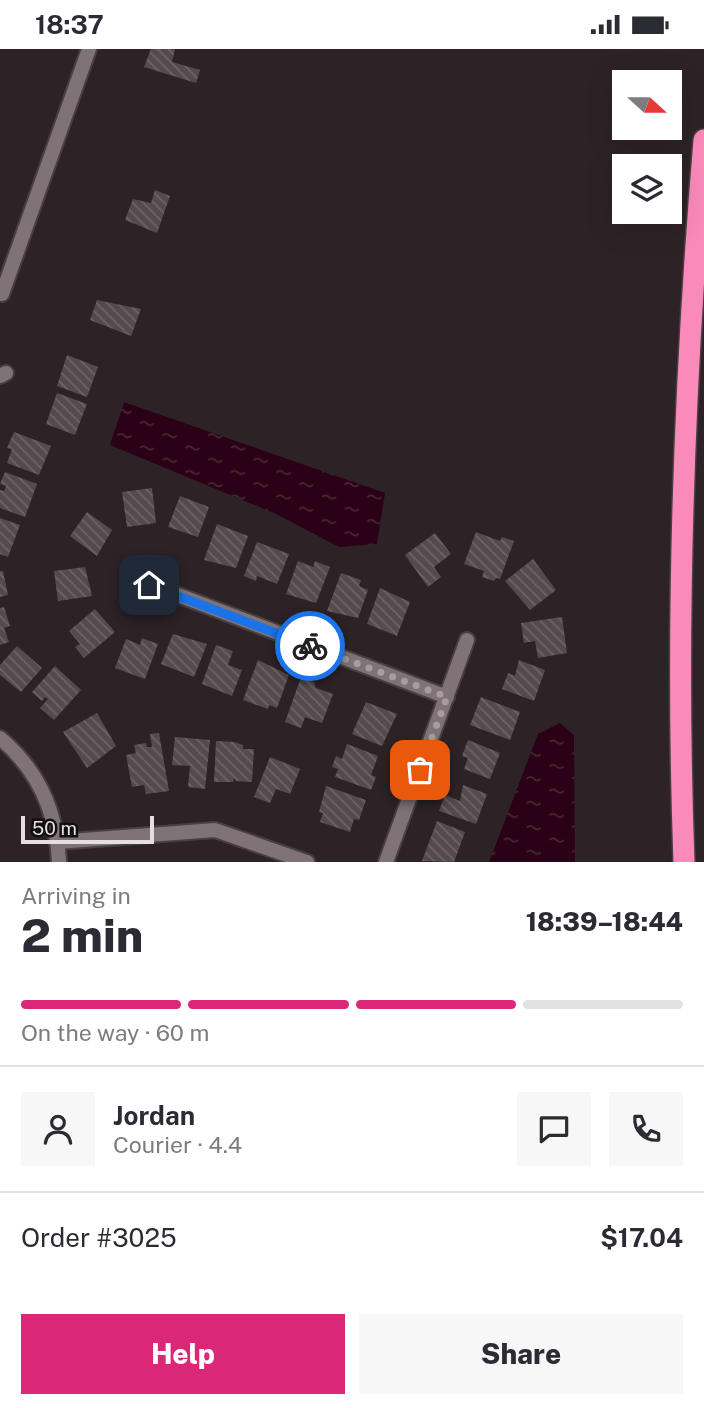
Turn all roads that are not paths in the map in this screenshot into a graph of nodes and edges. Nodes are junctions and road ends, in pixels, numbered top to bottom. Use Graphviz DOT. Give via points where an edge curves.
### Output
graph roads {
  1 [pos="89,49"];
  2 [pos="704,140"];
  3 [pos="2,294"];
  4 [pos="149,585"];
  5 [pos="467,640"];
  6 [pos="447,697"];
  7 [pos="0,738"];
  8 [pos="57,842"];
  9 [pos="59,862"];
  10 [pos="307,862"];
  11 [pos="386,862"];
  12 [pos="684,862"];
  1 -- 3 [label="street"];
  2 -- 12 [label="highway" via="685,451 681,623"];
  4 -- 6 [label="street"];
  5 -- 6 [label="street"];
  6 -- 11 [label="street"];
  7 -- 8 [label="street" via="41,788"];
  8 -- 9 [label="street"];
  8 -- 10 [label="street" via="215,830"];
}
